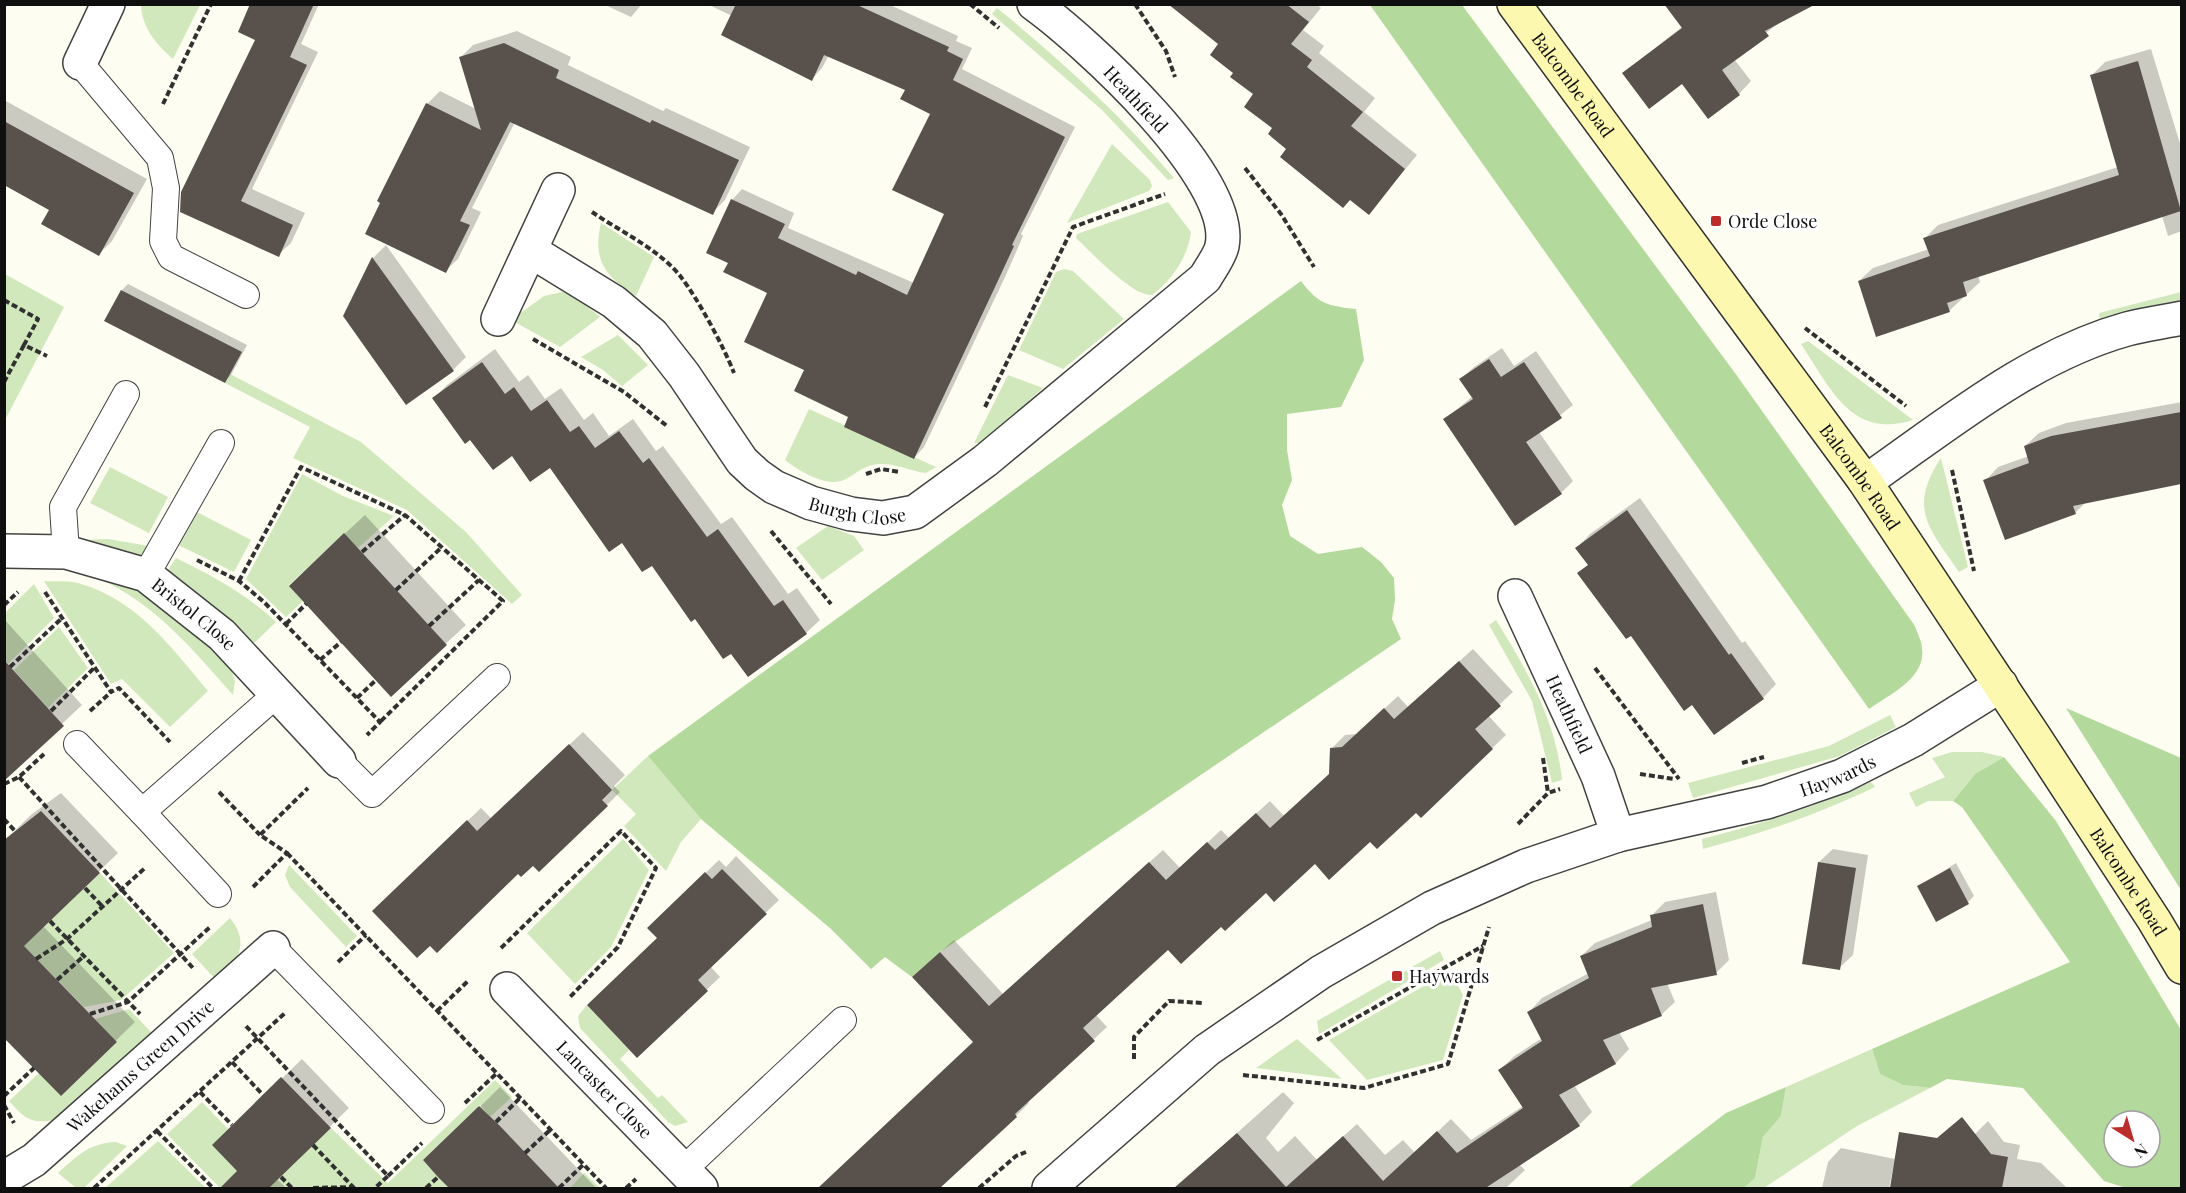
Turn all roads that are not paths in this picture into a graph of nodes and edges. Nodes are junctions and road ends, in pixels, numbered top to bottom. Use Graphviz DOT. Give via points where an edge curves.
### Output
graph roads {
  1 [pos="108,4"];
  2 [pos="1034,4"];
  3 [pos="1514,4"];
  4 [pos="80,63"];
  5 [pos="558,190"];
  6 [pos="1219,210"];
  7 [pos="531,250"];
  8 [pos="246,295"];
  9 [pos="2181,318"];
  10 [pos="498,319"];
  11 [pos="126,394"];
  12 [pos="221,443"];
  13 [pos="1864,480"];
  14 [pos="19,550"];
  15 [pos="66,552"];
  16 [pos="146,575"];
  17 [pos="1515,596"];
  18 [pos="496,677"];
  19 [pos="2001,686"];
  20 [pos="277,694"];
  21 [pos="77,744"];
  22 [pos="339,761"];
  23 [pos="142,812"];
  24 [pos="1618,835"];
  25 [pos="218,894"];
  26 [pos="273,948"];
  27 [pos="2181,967"];
  28 [pos="507,989"];
  29 [pos="843,1020"];
  30 [pos="431,1110"];
  31 [pos="4,1178"];
  32 [pos="692,1179"];
  33 [pos="1049,1188"];
  1 -- 4 [label="street"];
  2 -- 6 [label="street, Heathfield" via="1070,30 1138,97 1192,163"];
  3 -- 13 [label="main road, Balcombe Road"];
  4 -- 8 [label="lane" via="160,158 166,188 164,248 171,256"];
  5 -- 7 [label="street"];
  6 -- 7 [label="street, Burgh Close" via="1222,246 1205,278 985,461 915,512 883,518 823,506 774,487 757,475 742,461 652,334 615,302"];
  7 -- 10 [label="street"];
  9 -- 13 [label="street" via="2127,329 2051,359 1999,389"];
  11 -- 15 [label="lane" via="63,507"];
  12 -- 16 [label="lane"];
  13 -- 19 [label="main road, Balcombe Road"];
  14 -- 15 [label="street, Bristol Close"];
  15 -- 16 [label="street, Bristol Close"];
  16 -- 20 [label="street, Bristol Close" via="222,635"];
  17 -- 24 [label="street, Heathfield" via="1594,766"];
  18 -- 22 [label="lane" via="372,794"];
  19 -- 24 [label="street, Haywards" via="1913,740 1842,776 1767,802"];
  19 -- 27 [label="main road, Balcombe Road"];
  20 -- 22 [label="street, Bristol Close"];
  20 -- 23 [label="lane"];
  21 -- 23 [label="lane"];
  23 -- 25 [label="lane"];
  24 -- 33 [label="street, Haywards" via="1526,866 1432,908 1322,972 1207,1050"];
  26 -- 30 [label="lane"];
  26 -- 31 [label="street, Wakehams Green Drive" via="34,1161"];
  28 -- 32 [label="street, Lancaster Close"];
  29 -- 32 [label="lane"];
}
